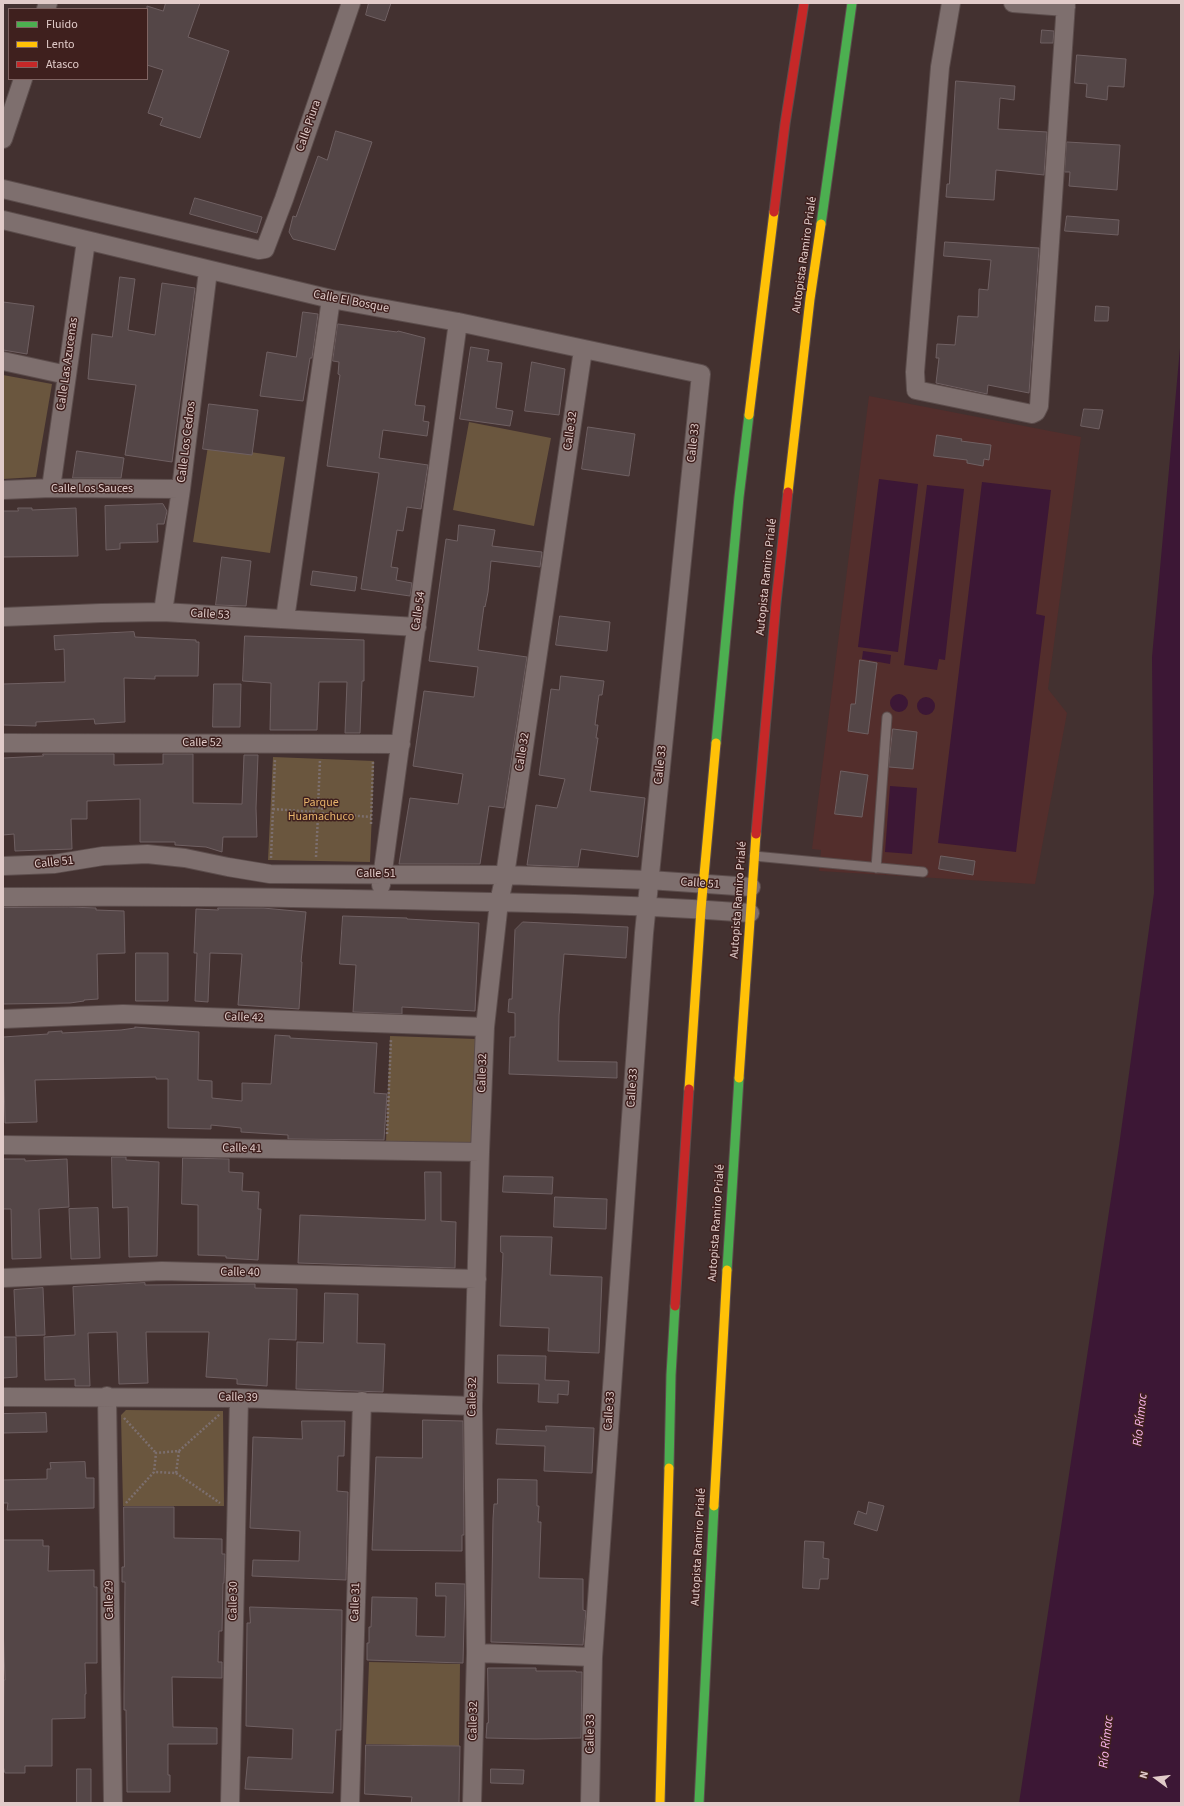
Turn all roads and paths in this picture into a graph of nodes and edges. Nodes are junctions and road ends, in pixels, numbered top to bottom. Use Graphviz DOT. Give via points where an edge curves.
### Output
graph roads {
  1 [pos="351,3"];
  2 [pos="804,3"];
  3 [pos="852,3"];
  4 [pos="951,3"];
  5 [pos="1013,3"];
  6 [pos="1066,5"];
  7 [pos="23,80"];
  8 [pos="3,139"];
  9 [pos="3,189"];
  10 [pos="3,220"];
  11 [pos="86,241"];
  12 [pos="208,271"];
  13 [pos="331,299"];
  14 [pos="458,322"];
  15 [pos="583,350"];
  16 [pos="3,361"];
  17 [pos="701,374"];
  18 [pos="67,375"];
  19 [pos="51,488"];
  20 [pos="181,489"];
  21 [pos="3,490"];
  22 [pos="163,612"];
  23 [pos="3,617"];
  24 [pos="285,619"];
  25 [pos="417,626"];
  26 [pos="887,717"];
  27 [pos="3,743"];
  28 [pos="401,744"];
  29 [pos="282,759"];
  30 [pos="312,760"];
  31 [pos="320,760"];
  32 [pos="327,761"];
  33 [pos="366,762"];
  34 [pos="318,807"];
  35 [pos="273,809"];
  36 [pos="314,812"];
  37 [pos="322,813"];
  38 [pos="318,816"];
  39 [pos="371,817"];
  40 [pos="371,825"];
  41 [pos="754,856"];
  42 [pos="278,858"];
  43 [pos="315,860"];
  44 [pos="3,866"];
  45 [pos="876,868"];
  46 [pos="923,872"];
  47 [pos="382,874"];
  48 [pos="504,875"];
  49 [pos="649,880"];
  50 [pos="704,884"];
  51 [pos="751,887"];
  52 [pos="3,897"];
  53 [pos="379,899"];
  54 [pos="499,902"];
  55 [pos="646,905"];
  56 [pos="701,909"];
  57 [pos="750,912"];
  58 [pos="3,1019"];
  59 [pos="392,1024"];
  60 [pos="485,1027"];
  61 [pos="3,1145"];
  62 [pos="387,1151"];
  63 [pos="480,1152"];
  64 [pos="3,1278"];
  65 [pos="477,1279"];
  66 [pos="107,1396"];
  67 [pos="3,1397"];
  68 [pos="239,1398"];
  69 [pos="362,1401"];
  70 [pos="473,1406"];
  71 [pos="121,1415"];
  72 [pos="179,1451"];
  73 [pos="156,1453"];
  74 [pos="154,1472"];
  75 [pos="176,1474"];
  76 [pos="123,1506"];
  77 [pos="224,1506"];
  78 [pos="476,1653"];
  79 [pos="593,1656"];
  80 [pos="113,1803"];
  81 [pos="230,1803"];
  82 [pos="350,1803"];
  83 [pos="472,1803"];
  84 [pos="590,1803"];
  85 [pos="660,1803"];
  86 [pos="699,1803"];
  1 -- 9 [label="street, Calle Piura" via="265,249 259,250"];
  2 -- 50 [label="highway" via="785,124 739,497"];
  3 -- 41 [label="highway, Autopista Ramiro Prialé" via="810,307 776,603"];
  4 -- 6 [label="street" via="940,67 915,372 916,390 1032,414 1039,406"];
  5 -- 6 [label="street"];
  7 -- 8 [label="street"];
  10 -- 11 [label="street, Calle El Bosque"];
  11 -- 12 [label="street, Calle El Bosque"];
  11 -- 18 [label="street, Calle Las Azucenas"];
  12 -- 13 [label="street, Calle El Bosque"];
  12 -- 20 [label="street, Calle Los Cedros"];
  13 -- 14 [label="street, Calle El Bosque"];
  13 -- 24 [label="street"];
  14 -- 15 [label="street, Calle El Bosque"];
  14 -- 25 [label="street, Calle 54"];
  15 -- 17 [label="street, Calle El Bosque"];
  15 -- 48 [label="street, Calle 32"];
  16 -- 18 [label="street"];
  17 -- 49 [label="street, Calle 33"];
  18 -- 19 [label="street, Calle Las Azucenas"];
  19 -- 20 [label="street, Calle Los Sauces"];
  19 -- 21 [label="street, Calle Los Sauces"];
  20 -- 22 [label="street, Calle Los Cedros"];
  22 -- 23 [label="street, Calle 53"];
  22 -- 24 [label="street, Calle 53"];
  24 -- 25 [label="street, Calle 53"];
  25 -- 28 [label="street, Calle 54"];
  26 -- 45 [label="lane"];
  27 -- 28 [label="street, Calle 52"];
  28 -- 47 [label="street, Calle 54"];
  29 -- 35 [label="path" via="275,759"];
  30 -- 31 [label="path"];
  31 -- 32 [label="path"];
  31 -- 34 [label="path"];
  33 -- 39 [label="path" via="373,762"];
  34 -- 36 [label="path" via="314,807"];
  34 -- 37 [label="path" via="322,808"];
  35 -- 36 [label="path"];
  35 -- 42 [label="path" via="271,858"];
  36 -- 38 [label="path" via="313,816"];
  37 -- 38 [label="path" via="322,816"];
  37 -- 39 [label="path"];
  38 -- 43 [label="path"];
  39 -- 40 [label="path"];
  41 -- 45 [label="lane"];
  41 -- 51 [label="highway, Autopista Ramiro Prialé"];
  44 -- 47 [label="street, Calle 51" via="54,864 103,856 147,854 185,858 270,874"];
  45 -- 46 [label="lane"];
  47 -- 48 [label="street, Calle 51"];
  47 -- 53 [label="street, Calle 54"];
  48 -- 49 [label="street, Calle 51"];
  48 -- 54 [label="street, Calle 32"];
  49 -- 50 [label="street, Calle 51"];
  49 -- 55 [label="street, Calle 33"];
  50 -- 51 [label="street, Calle 51"];
  50 -- 56 [label="highway"];
  51 -- 57 [label="highway, Autopista Ramiro Prialé"];
  52 -- 53 [label="street, Calle 51"];
  53 -- 54 [label="street, Calle 51"];
  54 -- 55 [label="street, Calle 51"];
  54 -- 60 [label="street, Calle 32"];
  55 -- 56 [label="street, Calle 51"];
  55 -- 79 [label="street, Calle 33"];
  56 -- 57 [label="street, Calle 51"];
  56 -- 85 [label="highway" via="671,1375"];
  57 -- 86 [label="highway, Autopista Ramiro Prialé" via="721,1358"];
  58 -- 59 [label="street, Calle 42" via="123,1014"];
  59 -- 60 [label="street, Calle 42"];
  59 -- 62 [label="path"];
  60 -- 63 [label="street, Calle 32"];
  61 -- 62 [label="street, Calle 41"];
  62 -- 63 [label="street, Calle 41"];
  63 -- 65 [label="street, Calle 32"];
  64 -- 65 [label="street, Calle 40" via="162,1271"];
  65 -- 70 [label="street, Calle 32"];
  66 -- 67 [label="street, Calle 39"];
  66 -- 68 [label="street, Calle 39"];
  66 -- 80 [label="street, Calle 29"];
  68 -- 69 [label="street, Calle 39"];
  68 -- 72 [label="path"];
  68 -- 81 [label="street, Calle 30"];
  69 -- 70 [label="street, Calle 39"];
  69 -- 82 [label="street, Calle 31"];
  70 -- 78 [label="street, Calle 32"];
  71 -- 73 [label="path"];
  72 -- 73 [label="path"];
  72 -- 75 [label="path"];
  73 -- 74 [label="path"];
  74 -- 75 [label="path"];
  74 -- 76 [label="path"];
  75 -- 77 [label="path"];
  78 -- 79 [label="street"];
  78 -- 83 [label="street, Calle 32"];
  79 -- 84 [label="street, Calle 33"];
}
